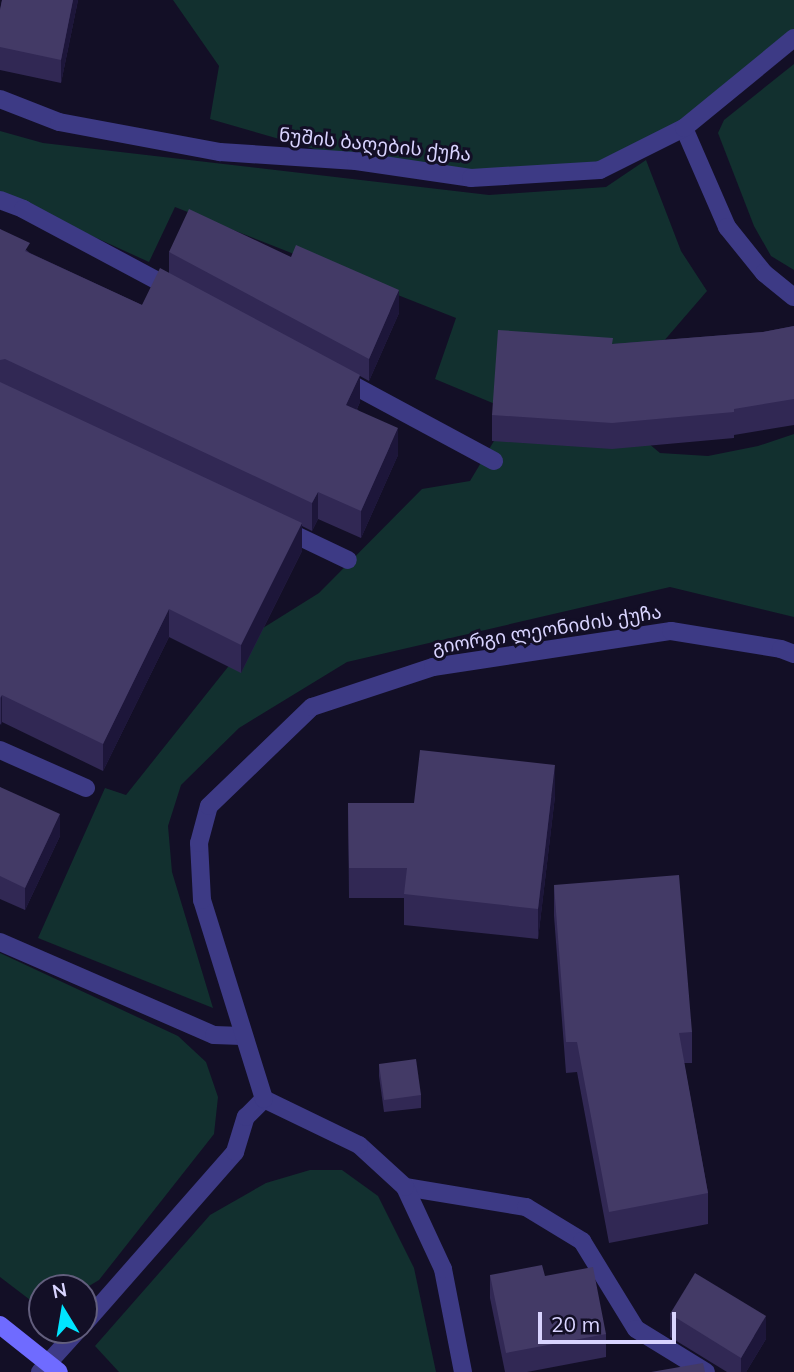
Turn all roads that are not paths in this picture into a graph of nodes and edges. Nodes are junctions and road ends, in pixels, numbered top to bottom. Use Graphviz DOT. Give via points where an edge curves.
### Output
graph roads {
  1 [pos="794,38"];
  2 [pos="0,99"];
  3 [pos="684,128"];
  4 [pos="0,200"];
  5 [pos="794,298"];
  6 [pos="192,299"];
  7 [pos="325,370"];
  8 [pos="494,461"];
  9 [pos="261,519"];
  10 [pos="348,559"];
  11 [pos="794,654"];
  12 [pos="0,750"];
  13 [pos="86,788"];
  14 [pos="0,942"];
  15 [pos="242,1036"];
  16 [pos="264,1099"];
  17 [pos="405,1186"];
  18 [pos="98,1308"];
  19 [pos="0,1325"];
  20 [pos="68,1344"];
  21 [pos="49,1369"];
  22 [pos="463,1372"];
  23 [pos="706,1372"];
  1 -- 3 [label="street, ნუშის ბაღების ქუჩა"];
  2 -- 3 [label="street, ნუშის ბაღების ქუჩა" via="59,122 220,152 356,161 471,178 600,170"];
  3 -- 5 [label="street" via="727,227 764,274"];
  4 -- 6 [label="street"];
  7 -- 8 [label="street"];
  9 -- 10 [label="street"];
  11 -- 15 [label="street, გიორგი ლეონიძის ქუჩა" via="671,631 433,667 312,707 209,806 200,843 202,900"];
  12 -- 13 [label="street"];
  14 -- 15 [label="street" via="215,1035"];
  15 -- 16 [label="street, გიორგი ლეონიძის ქუჩა"];
  16 -- 17 [label="street" via="359,1146"];
  16 -- 18 [label="street" via="246,1117 235,1152"];
  17 -- 22 [label="street" via="443,1269"];
  17 -- 23 [label="street" via="526,1207 582,1241 636,1329"];
  19 -- 21 [label="main road"];
  20 -- 21 [label="street"];
}
